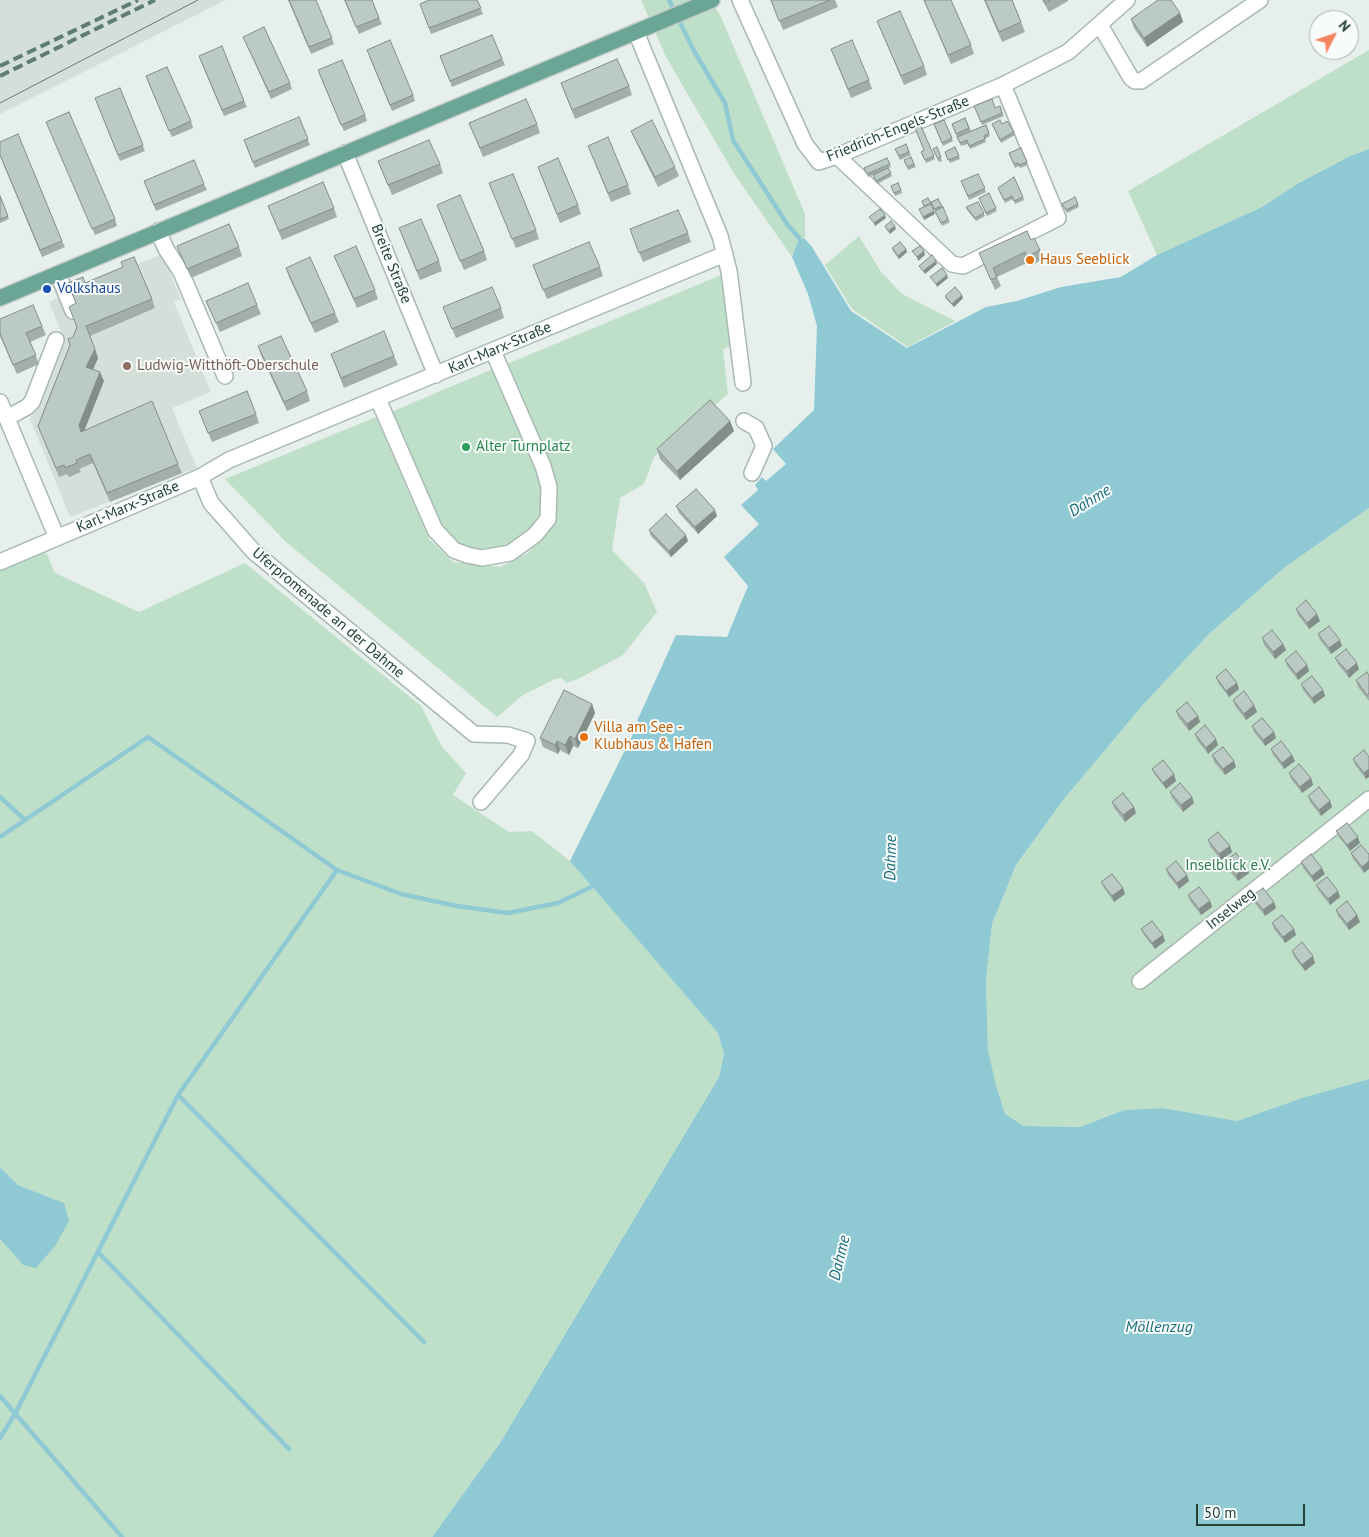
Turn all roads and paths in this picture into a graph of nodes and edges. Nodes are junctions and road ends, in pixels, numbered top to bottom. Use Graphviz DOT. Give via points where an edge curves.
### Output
graph roads {
  1 [pos="712,0"];
  2 [pos="740,0"];
  3 [pos="1127,0"];
  4 [pos="1260,0"];
  5 [pos="1100,25"];
  6 [pos="643,29"];
  7 [pos="1003,85"];
  8 [pos="345,153"];
  9 [pos="837,156"];
  10 [pos="158,231"];
  11 [pos="725,254"];
  12 [pos="58,274"];
  13 [pos="0,298"];
  14 [pos="73,311"];
  15 [pos="56,340"];
  16 [pos="493,351"];
  17 [pos="436,375"];
  18 [pos="225,376"];
  19 [pos="743,383"];
  20 [pos="378,399"];
  21 [pos="0,402"];
  22 [pos="7,418"];
  23 [pos="744,421"];
  24 [pos="752,473"];
  25 [pos="200,477"];
  26 [pos="57,538"];
  27 [pos="0,562"];
  28 [pos="1369,799"];
  29 [pos="481,802"];
  30 [pos="1140,981"];
  1 -- 6 [label="main road"];
  2 -- 9 [label="street, Friedrich-Engels-Straße" via="807,148 818,162"];
  3 -- 5 [label="street, Friedrich-Engels-Straße"];
  4 -- 5 [label="street" via="1141,81 1131,78"];
  5 -- 7 [label="street, Friedrich-Engels-Straße" via="1068,52"];
  6 -- 8 [label="main road"];
  6 -- 11 [label="street"];
  7 -- 9 [label="street, Friedrich-Engels-Straße"];
  7 -- 9 [label="street" via="1058,218 963,266 952,264"];
  8 -- 10 [label="main road"];
  8 -- 17 [label="street, Breite Straße"];
  10 -- 12 [label="main road"];
  10 -- 18 [label="street" via="181,272"];
  11 -- 16 [label="street, Karl-Marx-Straße"];
  11 -- 19 [label="street"];
  12 -- 13 [label="main road"];
  12 -- 14 [label="street"];
  15 -- 22 [label="street" via="32,402"];
  16 -- 17 [label="street, Karl-Marx-Straße"];
  16 -- 20 [label="street" via="543,466 549,488 548,519 535,535 510,553 482,558 467,555 454,550 435,530"];
  17 -- 20 [label="street, Karl-Marx-Straße"];
  20 -- 25 [label="street, Karl-Marx-Straße" via="229,460"];
  21 -- 22 [label="street"];
  22 -- 26 [label="street"];
  23 -- 24 [label="street" via="756,428 764,446"];
  25 -- 26 [label="street, Karl-Marx-Straße"];
  25 -- 29 [label="street, Uferpromenade an der Dahme" via="211,503 254,552 474,734 508,735 527,741 522,754"];
  26 -- 27 [label="street, Karl-Marx-Straße"];
  28 -- 30 [label="street, Inselweg"];
}
